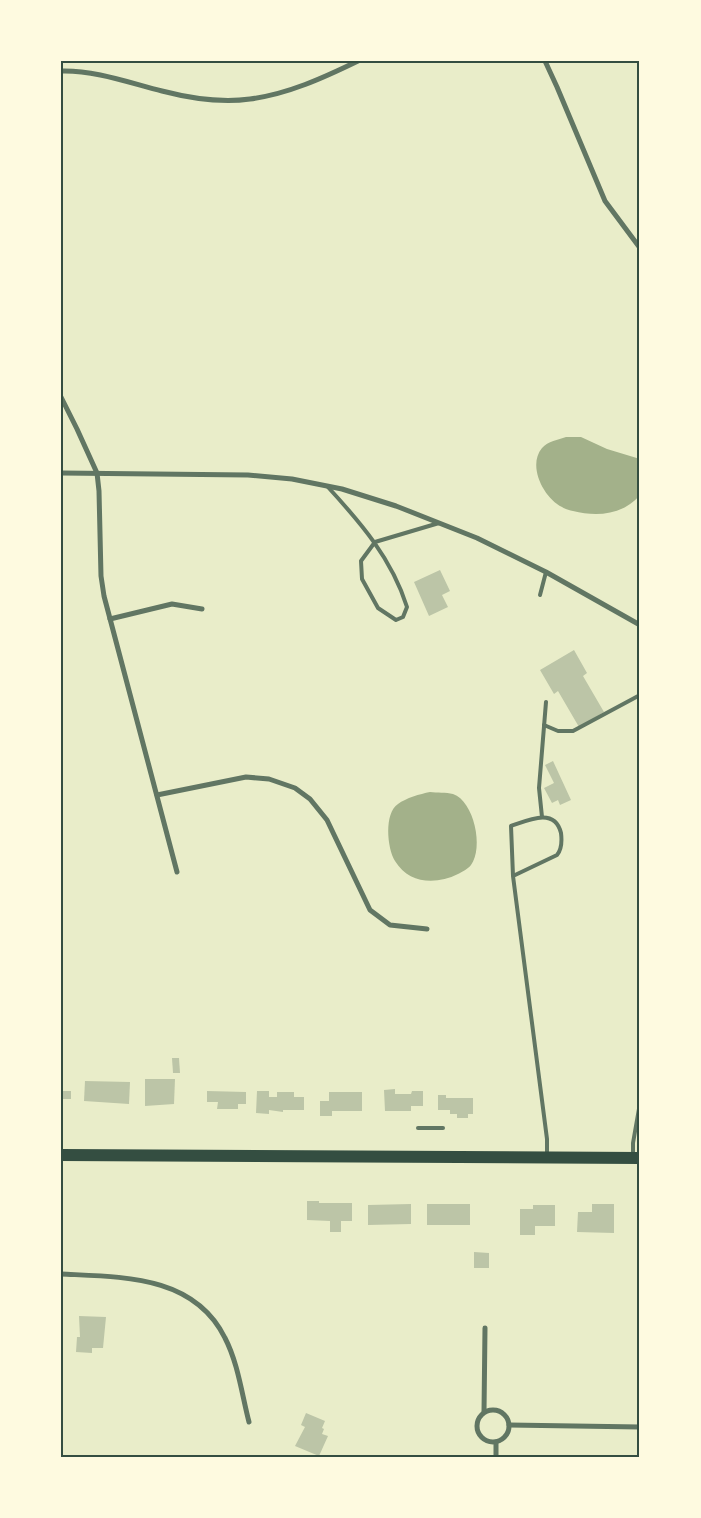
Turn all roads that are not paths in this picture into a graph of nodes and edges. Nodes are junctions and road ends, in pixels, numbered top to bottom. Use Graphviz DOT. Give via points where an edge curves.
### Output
graph roads {
  1 [pos="358,61"];
  2 [pos="544,61"];
  3 [pos="61,71"];
  4 [pos="640,248"];
  5 [pos="61,397"];
  6 [pos="61,473"];
  7 [pos="96,473"];
  8 [pos="326,485"];
  9 [pos="441,523"];
  10 [pos="375,542"];
  11 [pos="546,572"];
  12 [pos="540,595"];
  13 [pos="202,609"];
  14 [pos="110,619"];
  15 [pos="640,624"];
  16 [pos="640,695"];
  17 [pos="546,702"];
  18 [pos="544,724"];
  19 [pos="157,795"];
  20 [pos="542,817"];
  21 [pos="177,872"];
  22 [pos="513,876"];
  23 [pos="427,929"];
  24 [pos="640,1103"];
  25 [pos="418,1128"];
  26 [pos="443,1128"];
  27 [pos="61,1155"];
  28 [pos="546,1157"];
  29 [pos="636,1158"];
  30 [pos="61,1274"];
  31 [pos="485,1328"];
  32 [pos="484,1412"];
  33 [pos="249,1422"];
  34 [pos="510,1425"];
  35 [pos="640,1427"];
  36 [pos="496,1442"];
  37 [pos="496,1457"];
  1 -- 3 [label="street" via="314,82 249,100 180,96 99,75"];
  2 -- 4 [label="street" via="606,201"];
  5 -- 7 [label="street"];
  6 -- 7 [label="street"];
  7 -- 8 [label="street" via="248,475 292,478"];
  7 -- 14 [label="street" via="101,576"];
  8 -- 9 [label="street"];
  8 -- 10 [label="lane"];
  9 -- 10 [label="lane"];
  9 -- 11 [label="street"];
  10 -- 10 [label="lane" via="361,561 362,579 378,608 396,620 403,617 407,607 401,587"];
  11 -- 12 [label="lane"];
  11 -- 15 [label="street"];
  13 -- 14 [label="street" via="172,604"];
  14 -- 19 [label="street"];
  16 -- 18 [label="lane" via="573,732 558,731"];
  17 -- 18 [label="lane"];
  18 -- 20 [label="lane" via="539,788"];
  19 -- 21 [label="street"];
  19 -- 23 [label="street" via="246,777 269,779 295,788 310,799 326,820 370,910 390,925"];
  20 -- 22 [label="lane" via="511,826"];
  20 -- 22 [label="lane" via="547,816 557,824 561,850 550,859"];
  22 -- 28 [label="lane" via="547,1139"];
  24 -- 29 [label="lane" via="633,1143"];
  25 -- 26 [label="lane"];
  27 -- 28 [label="main road"];
  28 -- 29 [label="main road"];
  30 -- 33 [label="street" via="148,1282 176,1290 198,1304 226,1338"];
  31 -- 32 [label="street"];
  32 -- 34 [label="street" via="501,1411"];
  32 -- 36 [label="street" via="477,1421 478,1432 485,1440"];
  34 -- 35 [label="street"];
  34 -- 36 [label="street" via="507,1434"];
  36 -- 37 [label="street"];
}
